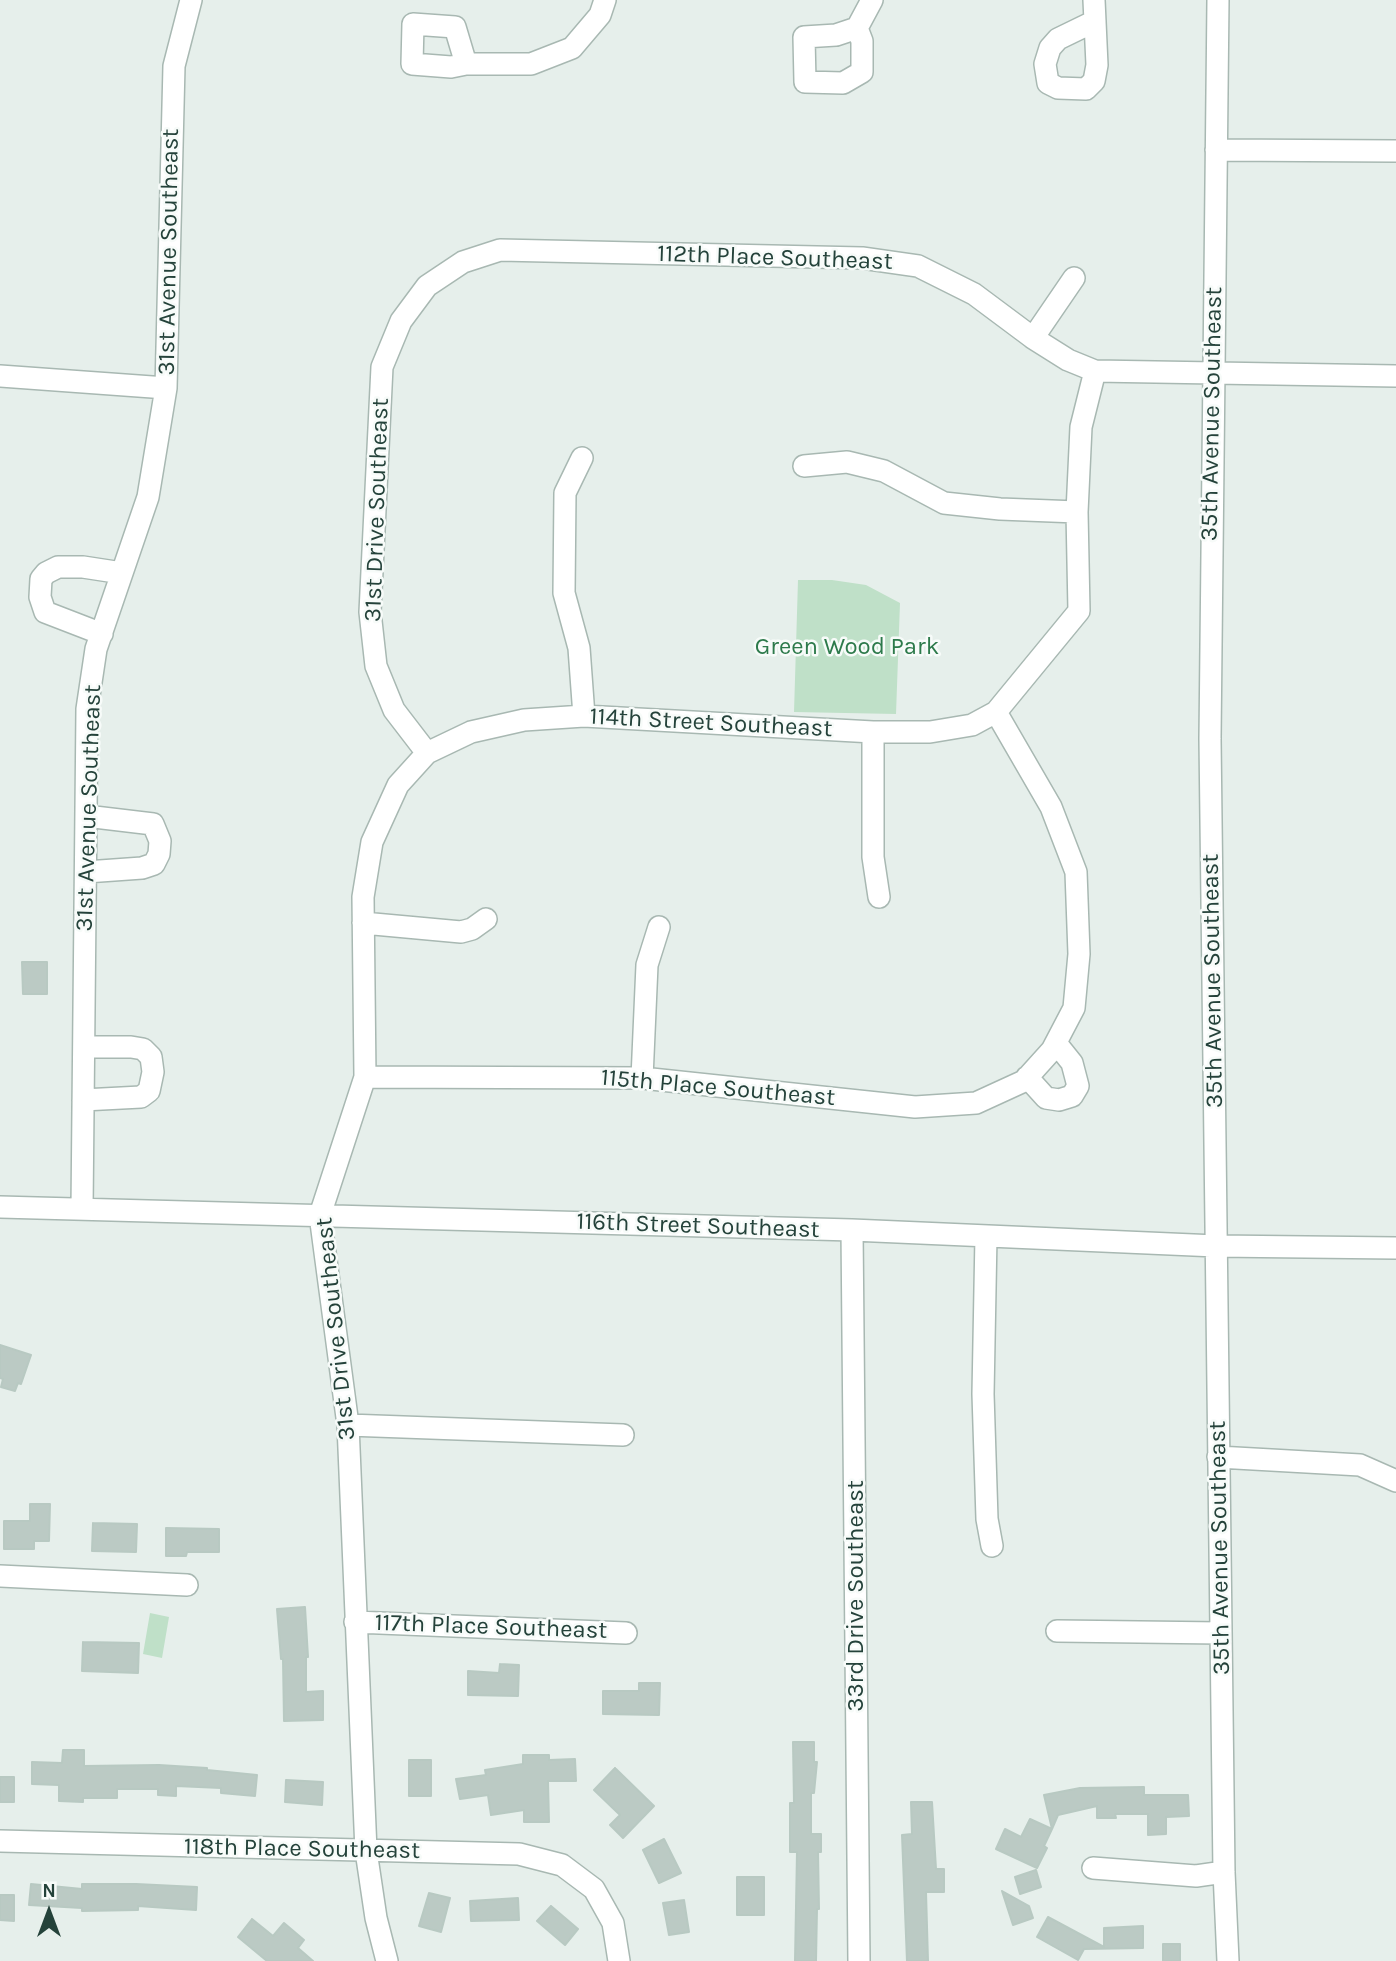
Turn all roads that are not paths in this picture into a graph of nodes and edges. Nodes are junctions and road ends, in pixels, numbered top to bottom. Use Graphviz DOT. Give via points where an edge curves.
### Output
graph roads {
  1 [pos="191,0"];
  2 [pos="605,0"];
  3 [pos="872,0"];
  4 [pos="1217,0"];
  5 [pos="857,29"];
  6 [pos="466,64"];
  7 [pos="1216,150"];
  8 [pos="1396,151"];
  9 [pos="1074,278"];
  10 [pos="427,286"];
  11 [pos="1033,338"];
  12 [pos="1095,371"];
  13 [pos="1212,372"];
  14 [pos="0,376"];
  15 [pos="1396,376"];
  16 [pos="166,388"];
  17 [pos="583,458"];
  18 [pos="804,466"];
  19 [pos="1077,512"];
  20 [pos="122,573"];
  21 [pos="102,634"];
  22 [pos="996,712"];
  23 [pos="584,716"];
  24 [pos="873,732"];
  25 [pos="427,753"];
  26 [pos="86,816"];
  27 [pos="86,872"];
  28 [pos="879,897"];
  29 [pos="486,919"];
  30 [pos="363,923"];
  31 [pos="659,927"];
  32 [pos="1054,1046"];
  33 [pos="84,1047"];
  34 [pos="365,1077"];
  35 [pos="1027,1077"];
  36 [pos="642,1078"];
  37 [pos="83,1100"];
  38 [pos="0,1207"];
  39 [pos="82,1209"];
  40 [pos="320,1214"];
  41 [pos="852,1230"];
  42 [pos="986,1236"];
  43 [pos="1216,1246"];
  44 [pos="1396,1248"];
  45 [pos="348,1425"];
  46 [pos="623,1435"];
  47 [pos="1218,1457"];
  48 [pos="1396,1481"];
  49 [pos="992,1546"];
  50 [pos="0,1576"];
  51 [pos="187,1585"];
  52 [pos="355,1622"];
  53 [pos="1057,1630"];
  54 [pos="626,1633"];
  55 [pos="1221,1633"];
  56 [pos="0,1841"];
  57 [pos="366,1851"];
  58 [pos="1093,1868"];
  59 [pos="1224,1872"];
  60 [pos="387,1961"];
  61 [pos="619,1961"];
  62 [pos="859,1961"];
  63 [pos="1228,1961"];
  1 -- 16 [label="street, 31st Avenue Southeast" via="174,66"];
  2 -- 6 [label="street" via="600,15 572,48 531,64"];
  3 -- 5 [label="street"];
  4 -- 7 [label="street, 35th Avenue Southeast"];
  7 -- 8 [label="street"];
  7 -- 13 [label="street, 35th Avenue Southeast"];
  9 -- 11 [label="street"];
  10 -- 11 [label="street, 112th Place Southeast" via="463,262 500,250 862,258 918,266 974,294"];
  10 -- 25 [label="street, 31st Drive Southeast" via="401,321 382,367 370,612 376,666 394,710"];
  11 -- 12 [label="street, 112th Place Southeast"];
  12 -- 13 [label="street, 112th Place Southeast"];
  12 -- 19 [label="street" via="1081,427"];
  13 -- 15 [label="street, 112th Place Southeast"];
  13 -- 43 [label="street, 35th Avenue Southeast" via="1210,739"];
  14 -- 16 [label="street"];
  16 -- 20 [label="street, 31st Avenue Southeast" via="148,497"];
  17 -- 23 [label="street" via="565,493 564,593 579,648"];
  18 -- 19 [label="street" via="847,462 884,471 944,503"];
  19 -- 22 [label="street" via="1079,611"];
  20 -- 21 [label="street, 31st Avenue Southeast"];
  20 -- 21 [label="street" via="58,567 41,579 45,612"];
  21 -- 26 [label="street, 31st Avenue Southeast" via="88,709"];
  22 -- 24 [label="street, 114th Street Southeast" via="972,726"];
  22 -- 32 [label="street, 115th Place Southeast" via="1051,807 1076,872 1079,954 1074,1008"];
  23 -- 24 [label="street, 114th Street Southeast"];
  23 -- 25 [label="street, 114th Street Southeast" via="524,720 471,732"];
  24 -- 28 [label="street" via="873,857"];
  25 -- 30 [label="street, 31st Drive Southeast" via="398,785 372,842"];
  26 -- 27 [label="street, 31st Avenue Southeast"];
  26 -- 27 [label="street" via="153,824 160,841 154,864"];
  27 -- 33 [label="street, 31st Avenue Southeast"];
  29 -- 30 [label="street" via="461,932"];
  30 -- 34 [label="street, 31st Drive Southeast"];
  31 -- 36 [label="street" via="647,965"];
  32 -- 35 [label="street, 115th Place Southeast"];
  32 -- 35 [label="street" via="1072,1063 1077,1086 1072,1096 1046,1098"];
  33 -- 37 [label="street, 31st Avenue Southeast"];
  33 -- 37 [label="street" via="143,1049 151,1057 153,1072 149,1091 137,1099"];
  34 -- 36 [label="street, 115th Place Southeast"];
  34 -- 40 [label="street, 31st Drive Southeast"];
  35 -- 36 [label="street, 115th Place Southeast" via="976,1103 915,1107"];
  37 -- 39 [label="street, 31st Avenue Southeast"];
  38 -- 39 [label="street, 116th Street Southeast"];
  39 -- 40 [label="street, 116th Street Southeast"];
  40 -- 41 [label="street, 116th Street Southeast"];
  40 -- 45 [label="street, 31st Drive Southeast"];
  41 -- 42 [label="street, 116th Street Southeast"];
  41 -- 62 [label="street, 33rd Drive Southeast"];
  42 -- 43 [label="street, 116th Street Southeast"];
  42 -- 49 [label="street" via="982,1355 987,1519"];
  43 -- 44 [label="street, 116th Street Southeast"];
  43 -- 47 [label="street, 35th Avenue Southeast"];
  45 -- 46 [label="street"];
  45 -- 52 [label="street, 31st Drive Southeast"];
  47 -- 48 [label="street" via="1360,1465"];
  47 -- 55 [label="street, 35th Avenue Southeast"];
  50 -- 51 [label="street"];
  52 -- 54 [label="street, 117th Place Southeast"];
  52 -- 57 [label="street, 31st Drive Southeast"];
  53 -- 55 [label="street"];
  55 -- 59 [label="street, 35th Avenue Southeast"];
  56 -- 57 [label="street, 118th Place Southeast"];
  57 -- 60 [label="street, 31st Drive Southeast"];
  57 -- 61 [label="street, 118th Place Southeast" via="519,1854 562,1865 594,1889 613,1923"];
  58 -- 59 [label="street" via="1196,1876"];
  59 -- 63 [label="street, 35th Avenue Southeast"];
}
